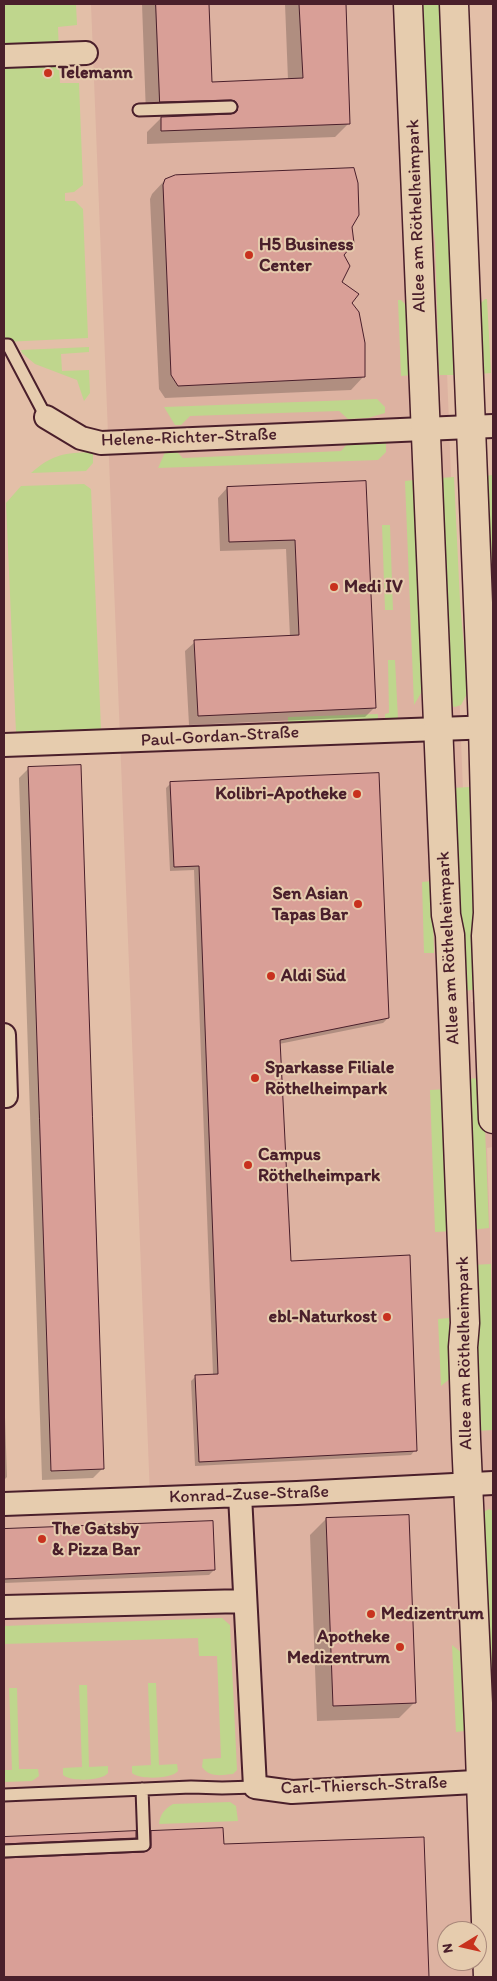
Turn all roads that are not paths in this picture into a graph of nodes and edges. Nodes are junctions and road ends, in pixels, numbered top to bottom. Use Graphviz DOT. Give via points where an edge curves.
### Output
graph roads {
  1 [pos="408,4"];
  2 [pos="454,4"];
  3 [pos="86,53"];
  4 [pos="4,56"];
  5 [pos="231,106"];
  6 [pos="139,110"];
  7 [pos="4,345"];
  8 [pos="46,417"];
  9 [pos="482,427"];
  10 [pos="425,429"];
  11 [pos="488,727"];
  12 [pos="437,728"];
  13 [pos="4,745"];
  14 [pos="4,1035"];
  15 [pos="4,1096"];
  16 [pos="493,1119"];
  17 [pos="481,1484"];
  18 [pos="240,1496"];
  19 [pos="4,1504"];
  20 [pos="245,1601"];
  21 [pos="4,1607"];
  22 [pos="487,1781"];
  23 [pos="255,1787"];
  24 [pos="142,1789"];
  25 [pos="4,1795"];
  26 [pos="4,1850"];
  27 [pos="488,1977"];
  1 -- 10 [label="street, Allee am Röthelheimpark"];
  2 -- 9 [label="street, Allee am Röthelheimpark"];
  3 -- 4 [label="street"];
  5 -- 6 [label="lane"];
  7 -- 8 [label="lane, Helene-Richter-Straße" via="8,345"];
  8 -- 10 [label="street, Helene-Richter-Straße" via="81,438 101,443"];
  9 -- 10 [label="street"];
  9 -- 11 [label="street, Allee am Röthelheimpark"];
  10 -- 12 [label="street, Allee am Röthelheimpark"];
  11 -- 12 [label="street"];
  11 -- 16 [label="street, Allee am Röthelheimpark" via="486,936"];
  12 -- 13 [label="street, Paul-Gordan-Straße"];
  12 -- 17 [label="street, Allee am Röthelheimpark" via="454,1016 464,1285 463,1348"];
  14 -- 15 [label="street"];
  17 -- 18 [label="street, Konrad-Zuse-Straße"];
  17 -- 22 [label="street, Allee am Röthelheimpark"];
  18 -- 19 [label="street, Konrad-Zuse-Straße"];
  18 -- 20 [label="street, Carl-Thiersch-Straße"];
  20 -- 21 [label="street"];
  20 -- 23 [label="street, Carl-Thiersch-Straße"];
  22 -- 23 [label="street, Carl-Thiersch-Straße" via="292,1792"];
  22 -- 27 [label="street, Allee am Röthelheimpark"];
  23 -- 24 [label="lane"];
  24 -- 25 [label="lane"];
  24 -- 26 [label="lane" via="144,1844"];
}
